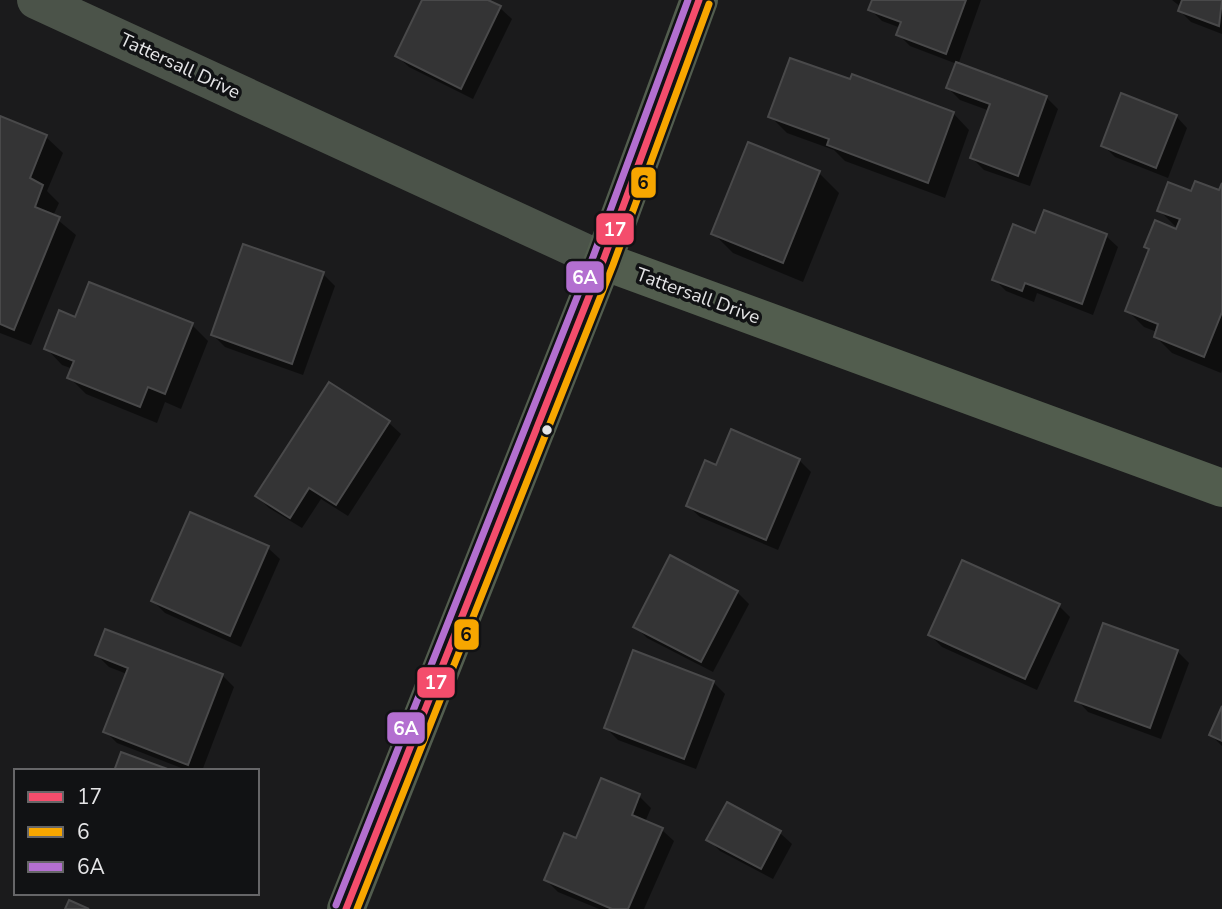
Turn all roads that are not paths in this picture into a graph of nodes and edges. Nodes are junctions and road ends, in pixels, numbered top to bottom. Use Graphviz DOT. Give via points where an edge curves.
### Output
graph roads {
  1 [pos="36,0"];
  2 [pos="699,0"];
  3 [pos="603,261"];
  4 [pos="1222,488"];
  5 [pos="346,909"];
  1 -- 3 [label="street, Tattersall Drive"];
  2 -- 3 [label="main road"];
  3 -- 4 [label="main road, Tattersall Drive"];
  3 -- 5 [label="main road"];
}
